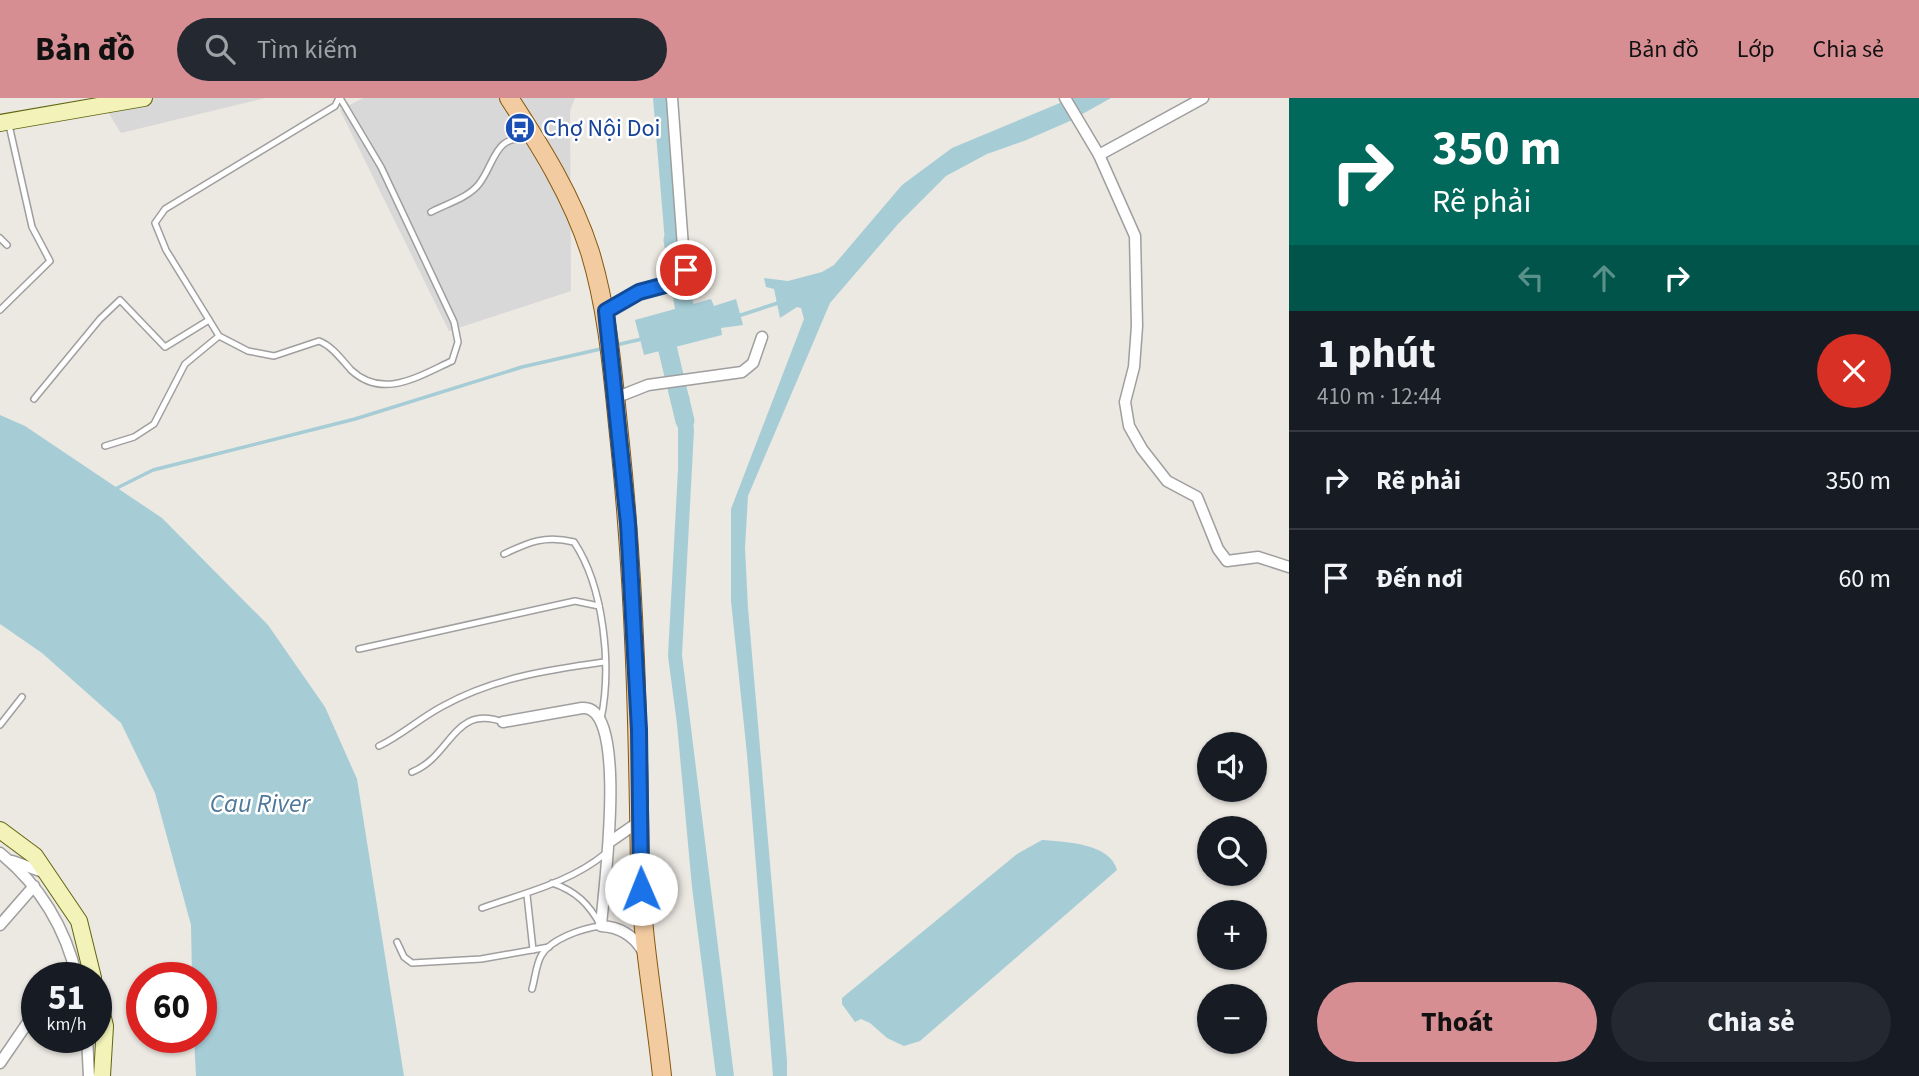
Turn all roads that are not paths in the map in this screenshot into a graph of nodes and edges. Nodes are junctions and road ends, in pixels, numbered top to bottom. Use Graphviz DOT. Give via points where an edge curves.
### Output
graph roads {
  1 [pos="144,98"];
  2 [pos="340,98"];
  3 [pos="509,98"];
  4 [pos="672,98"];
  5 [pos="1065,98"];
  6 [pos="1203,98"];
  7 [pos="4,122"];
  8 [pos="538,142"];
  9 [pos="1099,155"];
  10 [pos="431,212"];
  11 [pos="0,239"];
  12 [pos="7,246"];
  13 [pos="0,310"];
  14 [pos="606,311"];
  15 [pos="209,320"];
  16 [pos="219,336"];
  17 [pos="762,337"];
  18 [pos="615,398"];
  19 [pos="34,399"];
  20 [pos="105,446"];
  21 [pos="504,554"];
  22 [pos="1289,567"];
  23 [pos="599,606"];
  24 [pos="359,649"];
  25 [pos="604,663"];
  26 [pos="22,697"];
  27 [pos="601,719"];
  28 [pos="503,722"];
  29 [pos="0,725"];
  30 [pos="379,746"];
  31 [pos="412,772"];
  32 [pos="641,821"];
  33 [pos="0,830"];
  34 [pos="610,846"];
  35 [pos="5,856"];
  36 [pos="50,875"];
  37 [pos="552,883"];
  38 [pos="34,886"];
  39 [pos="527,895"];
  40 [pos="482,908"];
  41 [pos="0,925"];
  42 [pos="601,926"];
  43 [pos="397,942"];
  44 [pos="549,947"];
  45 [pos="533,950"];
  46 [pos="647,958"];
  47 [pos="73,962"];
  48 [pos="89,962"];
  49 [pos="532,989"];
  50 [pos="21,1032"];
  51 [pos="88,1053"];
  52 [pos="103,1053"];
  53 [pos="0,1063"];
  54 [pos="89,1076"];
  55 [pos="102,1076"];
  56 [pos="662,1076"];
  1 -- 7 [label="street"];
  2 -- 15 [label="lane" via="335,106 165,209 155,223 166,250"];
  2 -- 16 [label="lane" via="381,167 454,322 456,354 452,361 387,386 357,375 319,341 274,356 248,351"];
  3 -- 8 [label="main road"];
  4 -- 14 [label="street" via="685,274 680,281 639,292"];
  5 -- 9 [label="street"];
  6 -- 9 [label="street"];
  7 -- 13 [label="lane" via="32,227 50,261"];
  8 -- 10 [label="lane" via="507,142 471,192"];
  8 -- 14 [label="main road" via="568,198"];
  9 -- 22 [label="street" via="1131,222 1136,249 1134,368 1125,402 1129,426 1167,481 1197,497 1227,561 1258,557"];
  11 -- 12 [label="lane"];
  14 -- 18 [label="main road"];
  15 -- 16 [label="lane"];
  15 -- 19 [label="lane" via="166,347 120,300"];
  16 -- 20 [label="lane" via="185,364 154,424 134,437"];
  17 -- 18 [label="street" via="752,363 741,372 648,385"];
  18 -- 32 [label="main road" via="628,524"];
  21 -- 23 [label="lane" via="556,537 573,542 590,571"];
  23 -- 24 [label="lane" via="575,601"];
  23 -- 25 [label="lane"];
  25 -- 27 [label="lane" via="606,697"];
  25 -- 30 [label="lane" via="502,680 446,704"];
  26 -- 29 [label="lane"];
  27 -- 28 [label="street" via="590,707"];
  27 -- 34 [label="street" via="611,783"];
  28 -- 31 [label="lane" via="471,719 432,761"];
  32 -- 34 [label="street"];
  32 -- 46 [label="main road"];
  33 -- 36 [label="street" via="35,856"];
  34 -- 37 [label="lane" via="587,866"];
  34 -- 42 [label="street"];
  35 -- 36 [label="street"];
  35 -- 38 [label="street"];
  36 -- 48 [label="street" via="79,921"];
  37 -- 39 [label="lane"];
  37 -- 42 [label="lane" via="587,903"];
  38 -- 41 [label="street"];
  38 -- 47 [label="street" via="60,926"];
  39 -- 40 [label="lane"];
  39 -- 45 [label="lane"];
  42 -- 44 [label="lane"];
  42 -- 46 [label="street" via="635,938"];
  43 -- 45 [label="lane" via="412,963"];
  44 -- 45 [label="lane"];
  44 -- 49 [label="lane" via="541,956"];
  46 -- 56 [label="main road"];
  50 -- 53 [label="street"];
  51 -- 54 [label="street"];
  52 -- 55 [label="street"];
}
